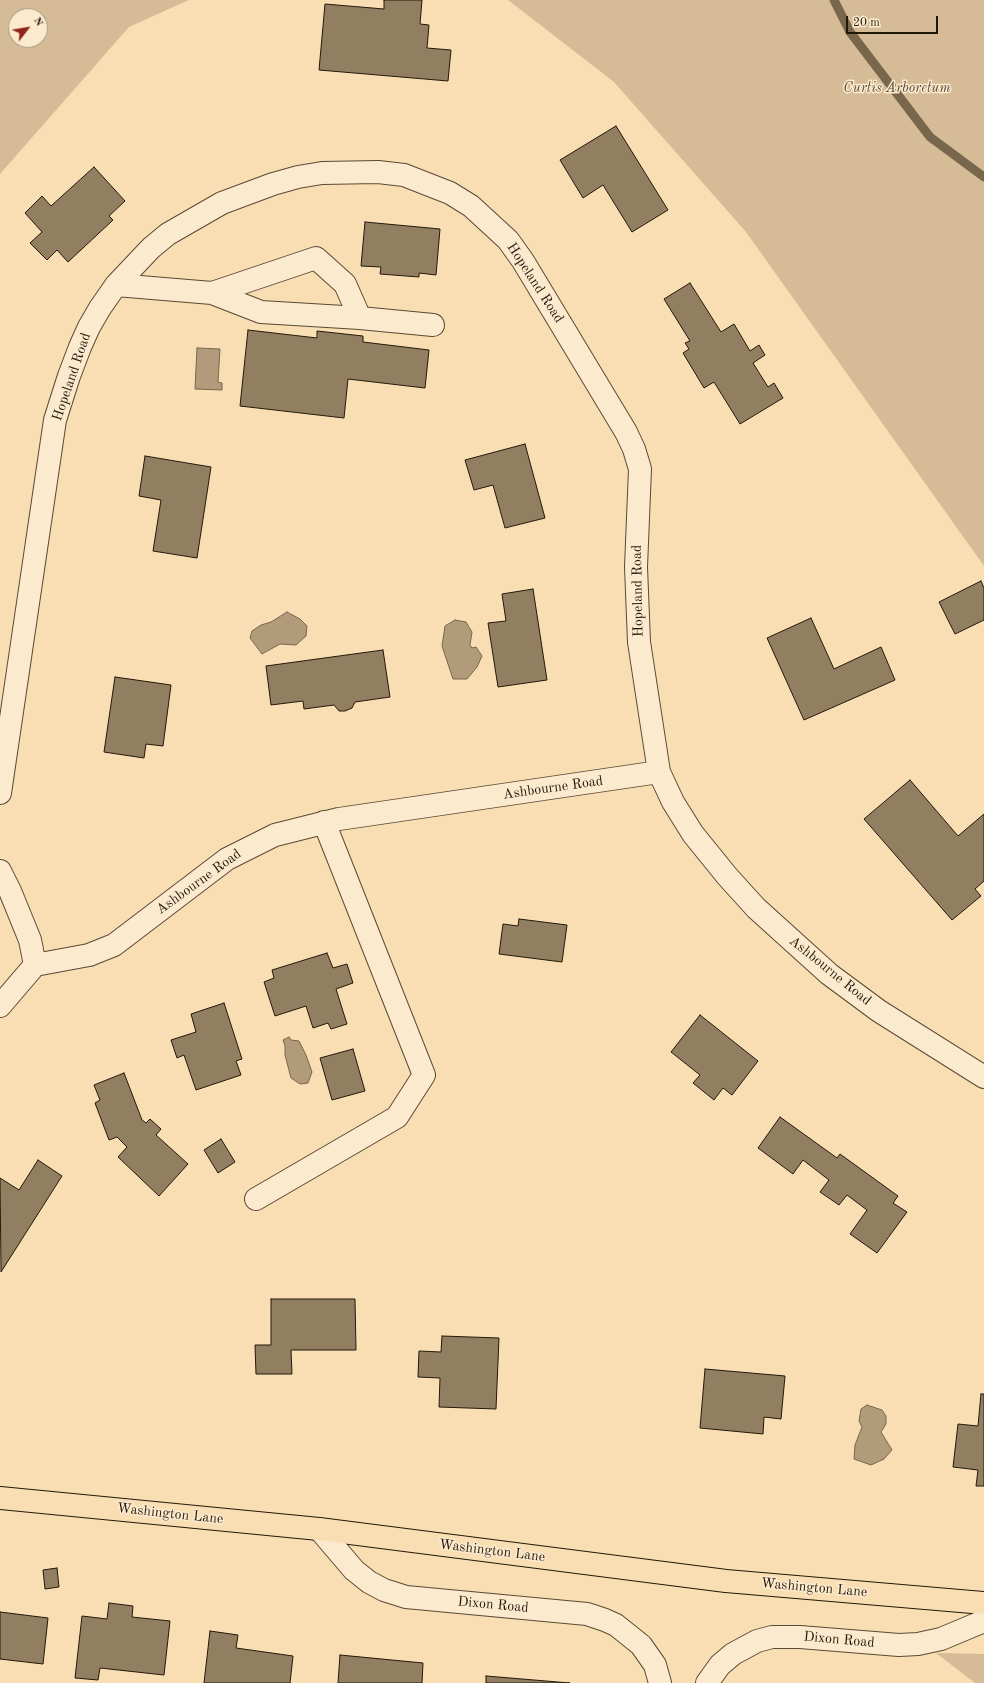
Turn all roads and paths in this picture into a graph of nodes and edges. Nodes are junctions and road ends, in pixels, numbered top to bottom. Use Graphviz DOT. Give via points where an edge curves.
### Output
graph roads {
  1 [pos="116,284"];
  2 [pos="212,293"];
  3 [pos="360,318"];
  4 [pos="433,324"];
  5 [pos="659,772"];
  6 [pos="0,793"];
  7 [pos="324,822"];
  8 [pos="0,871"];
  9 [pos="35,965"];
  10 [pos="0,1006"];
  11 [pos="984,1077"];
  12 [pos="256,1199"];
  13 [pos="0,1498"];
  14 [pos="319,1529"];
  15 [pos="984,1602"];
  16 [pos="984,1621"];
  17 [pos="660,1683"];
  18 [pos="707,1683"];
  1 -- 2 [label="street"];
  1 -- 5 [label="street, Hopeland Road" via="168,234 222,203 292,179 322,173 378,172 404,175 450,192 490,223 508,240 523,260 634,449 640,469 636,566 639,642"];
  1 -- 6 [label="street, Hopeland Road" via="89,327 69,376 56,420"];
  2 -- 3 [label="street" via="261,312"];
  2 -- 3 [label="street" via="316,258 345,284"];
  3 -- 4 [label="street"];
  5 -- 7 [label="street, Ashbourne Road"];
  5 -- 11 [label="street, Ashbourne Road" via="673,802 693,834 756,908 829,974 879,1011"];
  7 -- 9 [label="street, Ashbourne Road" via="275,835 226,860 114,945 89,955"];
  7 -- 12 [label="street" via="424,1075 397,1118"];
  8 -- 9 [label="street" via="30,940"];
  9 -- 10 [label="street"];
  13 -- 14 [label="main road, Washington Lane"];
  14 -- 15 [label="main road, Washington Lane" via="726,1581"];
  14 -- 17 [label="street, Dixon Road" via="354,1570 384,1590 406,1597 582,1613 605,1620 641,1645 655,1665"];
  16 -- 18 [label="street, Dixon Road" via="941,1639 918,1644 772,1637 757,1641 733,1654 720,1665"];
}
